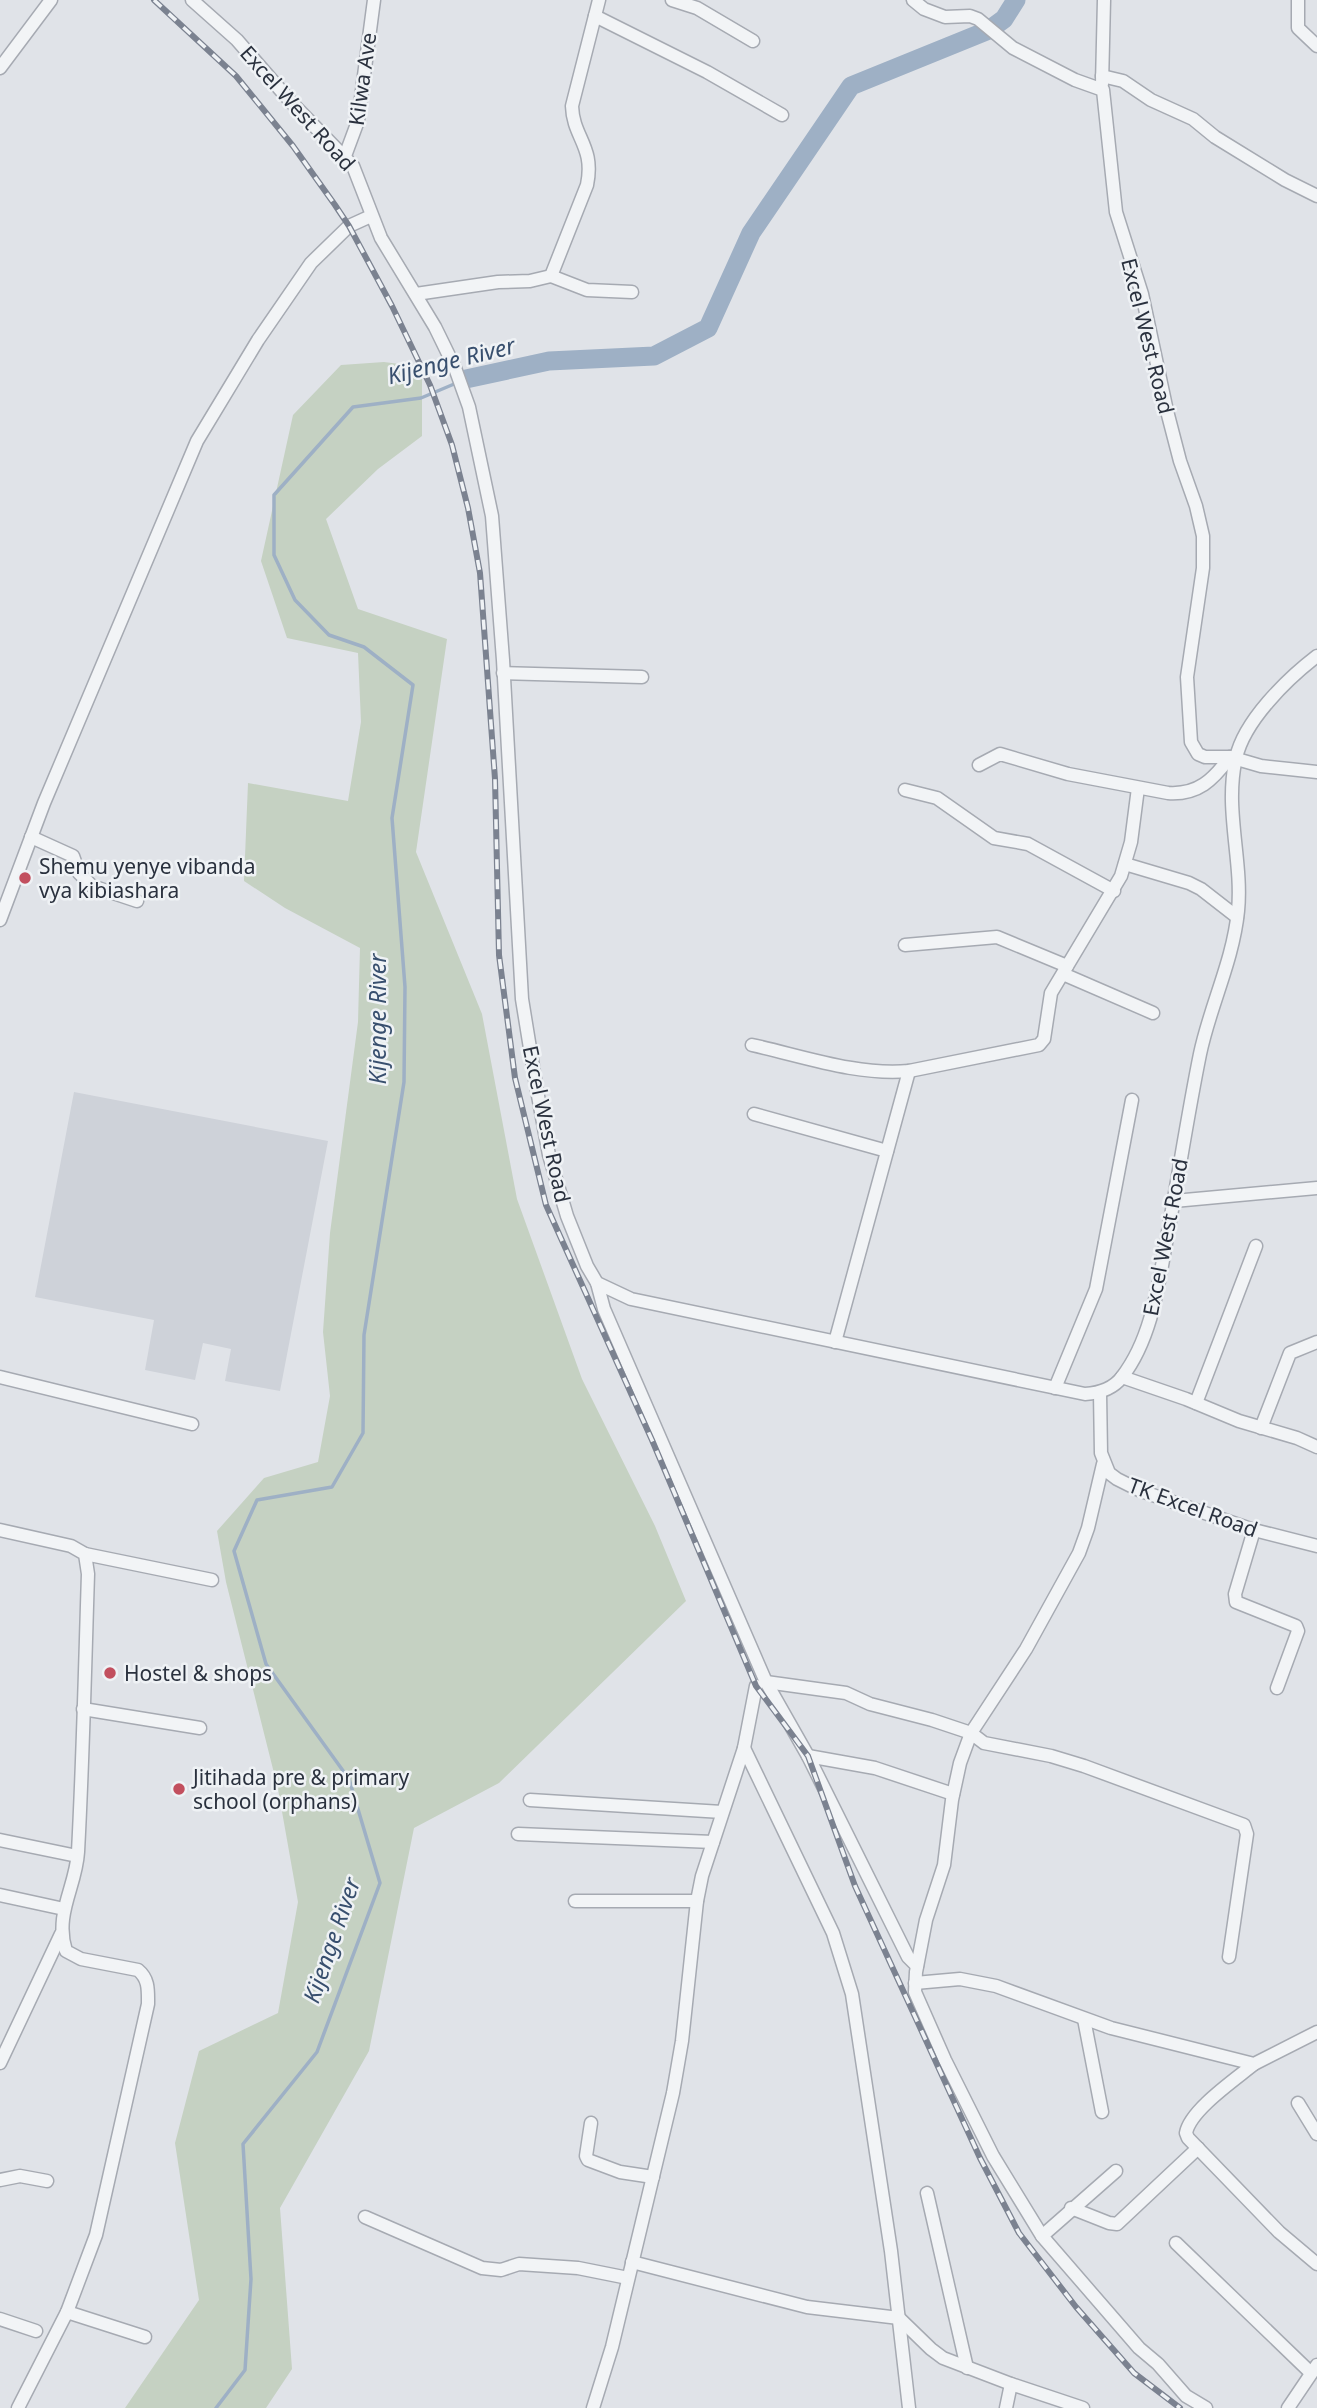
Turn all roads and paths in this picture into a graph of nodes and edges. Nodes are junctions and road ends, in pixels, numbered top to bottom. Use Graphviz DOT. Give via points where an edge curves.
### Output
graph roads {
  1 [pos="51,0"];
  2 [pos="192,0"];
  3 [pos="374,0"];
  4 [pos="599,0"];
  5 [pos="672,0"];
  6 [pos="913,0"];
  7 [pos="1104,0"];
  8 [pos="1298,0"];
  9 [pos="595,16"];
  10 [pos="752,41"];
  11 [pos="1317,46"];
  12 [pos="0,68"];
  13 [pos="1102,82"];
  14 [pos="782,115"];
  15 [pos="345,156"];
  16 [pos="1317,196"];
  17 [pos="371,216"];
  18 [pos="551,276"];
  19 [pos="632,292"];
  20 [pos="416,294"];
  21 [pos="1317,656"];
  22 [pos="503,673"];
  23 [pos="642,677"];
  24 [pos="1233,757"];
  25 [pos="979,765"];
  26 [pos="1317,772"];
  27 [pos="1138,788"];
  28 [pos="905,790"];
  29 [pos="31,837"];
  30 [pos="1125,864"];
  31 [pos="1114,891"];
  32 [pos="137,901"];
  33 [pos="1237,917"];
  34 [pos="0,920"];
  35 [pos="905,945"];
  36 [pos="1065,970"];
  37 [pos="1153,1013"];
  38 [pos="752,1045"];
  39 [pos="909,1071"];
  40 [pos="1132,1100"];
  41 [pos="754,1114"];
  42 [pos="887,1151"];
  43 [pos="1317,1188"];
  44 [pos="1174,1201"];
  45 [pos="1256,1246"];
  46 [pos="597,1283"];
  47 [pos="835,1342"];
  48 [pos="1317,1342"];
  49 [pos="0,1377"];
  50 [pos="1122,1377"];
  51 [pos="1055,1388"];
  52 [pos="1100,1393"];
  53 [pos="1196,1403"];
  54 [pos="192,1424"];
  55 [pos="1261,1427"];
  56 [pos="1317,1447"];
  57 [pos="1103,1464"];
  58 [pos="0,1530"];
  59 [pos="1254,1530"];
  60 [pos="1317,1546"];
  61 [pos="85,1554"];
  62 [pos="212,1580"];
  63 [pos="761,1684"];
  64 [pos="1277,1688"];
  65 [pos="83,1709"];
  66 [pos="200,1727"];
  67 [pos="971,1733"];
  68 [pos="744,1748"];
  69 [pos="808,1756"];
  70 [pos="953,1794"];
  71 [pos="530,1800"];
  72 [pos="722,1812"];
  73 [pos="518,1834"];
  74 [pos="0,1840"];
  75 [pos="713,1842"];
  76 [pos="77,1856"];
  77 [pos="0,1895"];
  78 [pos="575,1901"];
  79 [pos="697,1901"];
  80 [pos="64,1909"];
  81 [pos="61,1934"];
  82 [pos="1229,1957"];
  83 [pos="917,1966"];
  84 [pos="915,1983"];
  85 [pos="1084,2019"];
  86 [pos="1317,2032"];
  87 [pos="0,2063"];
  88 [pos="1254,2064"];
  89 [pos="1298,2103"];
  90 [pos="1102,2112"];
  91 [pos="591,2123"];
  92 [pos="1317,2134"];
  93 [pos="1198,2148"];
  94 [pos="1116,2171"];
  95 [pos="653,2177"];
  96 [pos="0,2180"];
  97 [pos="47,2181"];
  98 [pos="927,2193"];
  99 [pos="1071,2208"];
  100 [pos="365,2217"];
  101 [pos="1042,2235"];
  102 [pos="1176,2243"];
  103 [pos="632,2262"];
  104 [pos="1317,2263"];
  105 [pos="628,2278"];
  106 [pos="67,2312"];
  107 [pos="899,2318"];
  108 [pos="0,2319"];
  109 [pos="36,2330"];
  110 [pos="145,2337"];
  111 [pos="967,2368"];
  112 [pos="1314,2369"];
  113 [pos="1011,2384"];
  114 [pos="18,2408"];
  115 [pos="593,2408"];
  116 [pos="909,2408"];
  117 [pos="1006,2408"];
  118 [pos="1083,2408"];
  119 [pos="1206,2408"];
  120 [pos="1288,2408"];
  1 -- 12 [label="street"];
  2 -- 15 [label="street, Excel West Road" via="237,40"];
  3 -- 15 [label="street, Kilwa Ave" via="358,121"];
  4 -- 9 [label="street"];
  5 -- 10 [label="street" via="697,8"];
  6 -- 13 [label="street" via="945,17 970,16 1013,48 1075,80"];
  7 -- 13 [label="street"];
  8 -- 11 [label="street" via="1298,28"];
  9 -- 14 [label="street"];
  9 -- 18 [label="street" via="572,106 590,172"];
  13 -- 16 [label="street" via="1123,81"];
  13 -- 24 [label="street, Excel West Road" via="1116,212 1142,294 1167,411 1203,536 1203,568 1187,677 1190,738 1201,756"];
  15 -- 17 [label="street, Excel West Road" via="359,179"];
  17 -- 20 [label="street, Excel West Road"];
  17 -- 29 [label="street" via="349,226 311,262 210,418"];
  18 -- 19 [label="street" via="587,290"];
  18 -- 20 [label="street"];
  20 -- 22 [label="street, Excel West Road" via="455,368 469,407 492,516"];
  21 -- 24 [label="street, Excel West Road" via="1274,696"];
  22 -- 23 [label="street"];
  22 -- 46 [label="street, Excel West Road" via="522,999 549,1155 567,1216"];
  24 -- 26 [label="street" via="1261,766"];
  24 -- 27 [label="street" via="1203,786 1188,793"];
  24 -- 33 [label="street, Excel West Road"];
  25 -- 27 [label="street" via="1000,754"];
  27 -- 30 [label="street"];
  28 -- 31 [label="street" via="937,798 994,838 1028,844"];
  29 -- 32 [label="street" via="73,856 79,873 92,886"];
  29 -- 34 [label="street"];
  30 -- 31 [label="street"];
  30 -- 33 [label="street" via="1189,883"];
  31 -- 36 [label="street"];
  33 -- 44 [label="street, Excel West Road" via="1202,1044"];
  35 -- 36 [label="street" via="998,937"];
  36 -- 37 [label="street"];
  36 -- 39 [label="street" via="1049,999 1040,1045"];
  38 -- 39 [label="street" via="850,1067"];
  39 -- 42 [label="street"];
  40 -- 51 [label="street" via="1096,1289"];
  41 -- 42 [label="street"];
  42 -- 47 [label="street"];
  43 -- 44 [label="street"];
  44 -- 50 [label="street, Excel West Road" via="1151,1314"];
  45 -- 53 [label="street"];
  46 -- 47 [label="street" via="631,1300"];
  46 -- 63 [label="street, Excel West Road"];
  47 -- 51 [label="street"];
  48 -- 55 [label="street" via="1290,1353"];
  49 -- 54 [label="street"];
  50 -- 52 [label="street, Excel West Road"];
  50 -- 53 [label="street"];
  51 -- 52 [label="street"];
  52 -- 57 [label="street, TK Excel Road"];
  53 -- 55 [label="street"];
  55 -- 56 [label="street"];
  57 -- 59 [label="street, TK Excel Road" via="1109,1473 1141,1491"];
  57 -- 67 [label="street" via="1079,1553 1026,1649"];
  58 -- 61 [label="street" via="71,1546"];
  59 -- 60 [label="street, TK Excel Road"];
  59 -- 64 [label="street" via="1236,1602 1296,1626 1298,1631"];
  61 -- 62 [label="street"];
  61 -- 65 [label="street"];
  63 -- 67 [label="street" via="846,1693"];
  63 -- 68 [label="street"];
  63 -- 69 [label="street, Excel West Road"];
  65 -- 66 [label="street"];
  65 -- 76 [label="street"];
  67 -- 70 [label="street"];
  67 -- 82 [label="street" via="990,1745 1084,1766 1244,1825 1247,1833"];
  68 -- 72 [label="street"];
  68 -- 107 [label="street" via="833,1933 850,1985"];
  69 -- 70 [label="street" via="875,1768"];
  69 -- 83 [label="street, Excel West Road" via="908,1957"];
  70 -- 83 [label="street" via="944,1865"];
  71 -- 72 [label="street"];
  72 -- 75 [label="street"];
  73 -- 75 [label="street"];
  74 -- 76 [label="street"];
  75 -- 79 [label="street"];
  76 -- 80 [label="street"];
  77 -- 80 [label="street"];
  78 -- 79 [label="street"];
  79 -- 95 [label="street" via="679,2066"];
  80 -- 81 [label="street"];
  81 -- 87 [label="street"];
  81 -- 106 [label="street" via="66,1951 81,1959 138,1970 148,1990 96,2235"];
  83 -- 84 [label="street"];
  84 -- 85 [label="street" via="960,1979 996,1986"];
  84 -- 101 [label="street" via="925,2019 993,2156"];
  85 -- 88 [label="street"];
  85 -- 90 [label="street"];
  86 -- 88 [label="street"];
  88 -- 93 [label="street" via="1188,2124 1186,2133"];
  89 -- 92 [label="street"];
  91 -- 95 [label="street" via="588,2160 620,2172"];
  93 -- 99 [label="street" via="1118,2224"];
  93 -- 104 [label="street" via="1279,2232"];
  94 -- 99 [label="street"];
  95 -- 103 [label="street"];
  96 -- 97 [label="street" via="20,2175"];
  98 -- 111 [label="street"];
  99 -- 101 [label="street"];
  100 -- 105 [label="street" via="482,2269 501,2270 519,2264 578,2268"];
  101 -- 119 [label="street" via="1139,2348 1186,2396"];
  102 -- 112 [label="street"];
  103 -- 105 [label="street"];
  103 -- 107 [label="street" via="807,2307"];
  105 -- 115 [label="street"];
  106 -- 110 [label="street"];
  106 -- 114 [label="street"];
  107 -- 111 [label="street" via="943,2358"];
  107 -- 116 [label="street"];
  108 -- 109 [label="street"];
  111 -- 113 [label="street"];
  112 -- 120 [label="street"];
  113 -- 117 [label="street"];
  113 -- 118 [label="street"];
}
